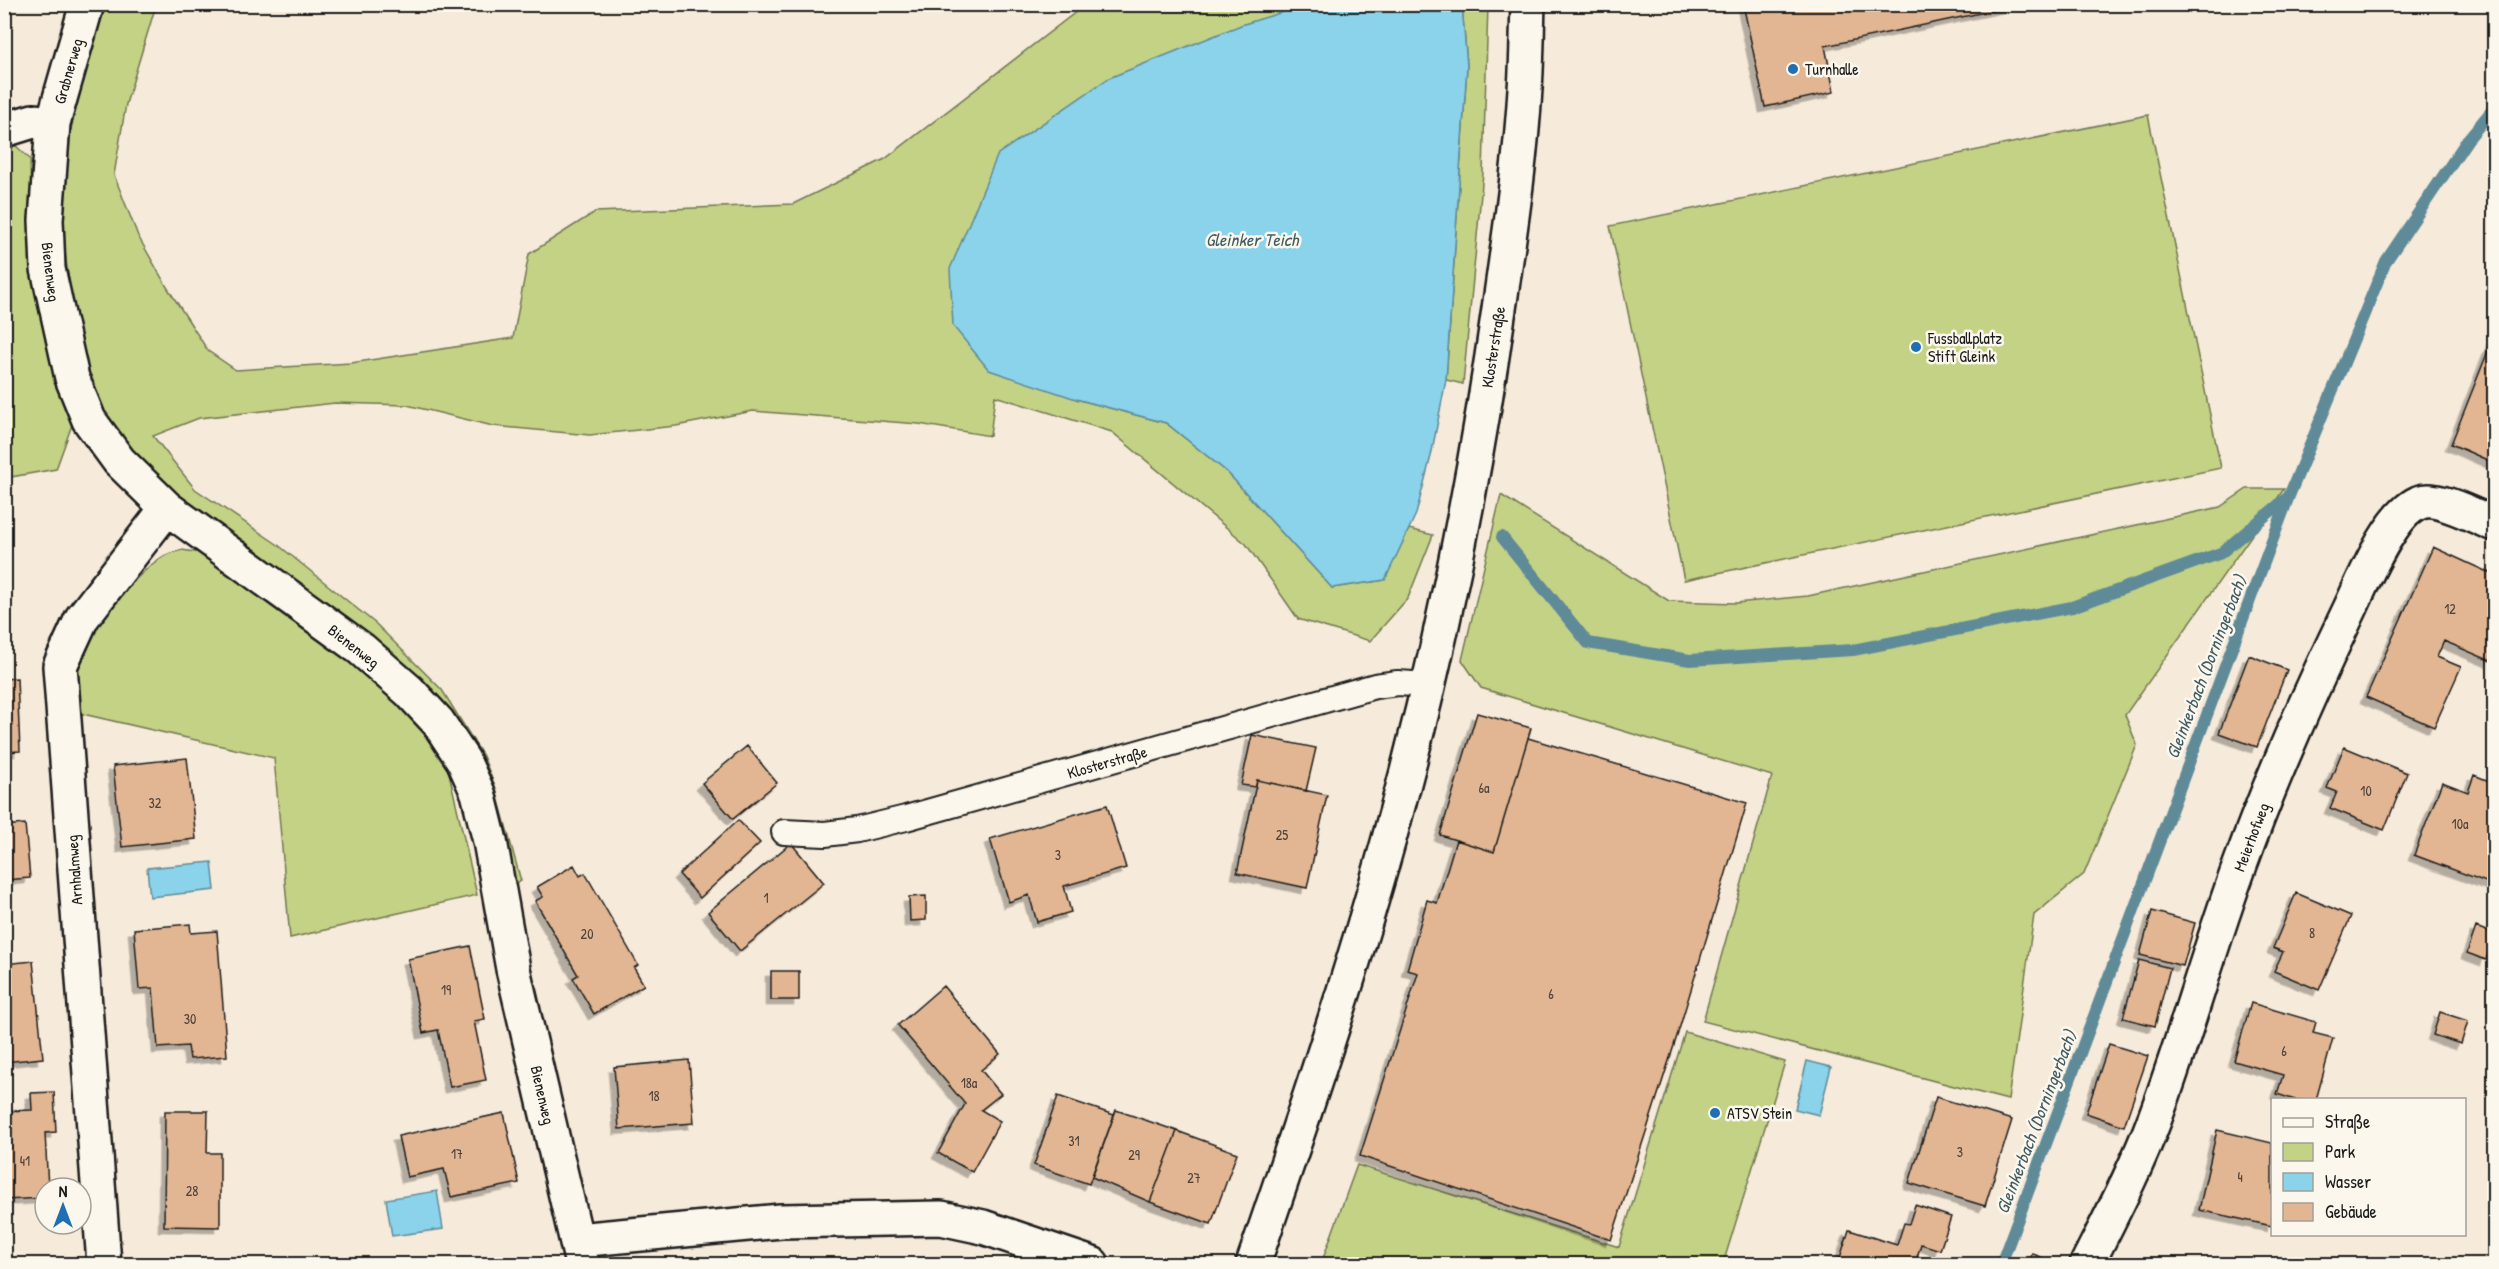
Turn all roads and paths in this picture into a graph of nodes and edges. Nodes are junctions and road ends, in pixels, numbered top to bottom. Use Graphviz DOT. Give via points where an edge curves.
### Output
graph roads {
  1 [pos="87,4"];
  2 [pos="1528,4"];
  3 [pos="53,123"];
  4 [pos="4,130"];
  5 [pos="167,508"];
  6 [pos="2494,524"];
  7 [pos="1428,685"];
  8 [pos="784,832"];
  9 [pos="579,1252"];
  10 [pos="104,1264"];
  11 [pos="1092,1264"];
  12 [pos="1253,1264"];
  13 [pos="2087,1264"];
  1 -- 3 [label="street, Grabnerweg"];
  2 -- 7 [label="street, Klosterstraße" via="1519,160 1494,342 1473,473"];
  3 -- 4 [label="street, Grabnerweg" via="33,121"];
  3 -- 5 [label="street, Bienenweg" via="46,220 48,269 72,378 89,420 118,461"];
  5 -- 9 [label="street, Bienenweg" via="361,649 410,691 438,722 463,760 478,793 490,841 513,969"];
  5 -- 10 [label="street, Arnhalmweg" via="82,618 60,666"];
  6 -- 13 [label="street, Meierhofweg" via="2439,502 2421,501 2391,528 2371,564 2268,791 2155,1117 2133,1172"];
  7 -- 8 [label="lane, Klosterstraße" via="1398,682 1375,686 857,830 825,834"];
  7 -- 12 [label="street, Klosterstraße" via="1366,916"];
  9 -- 11 [label="street, Bienenweg" via="782,1221 941,1218 983,1227"];
}
